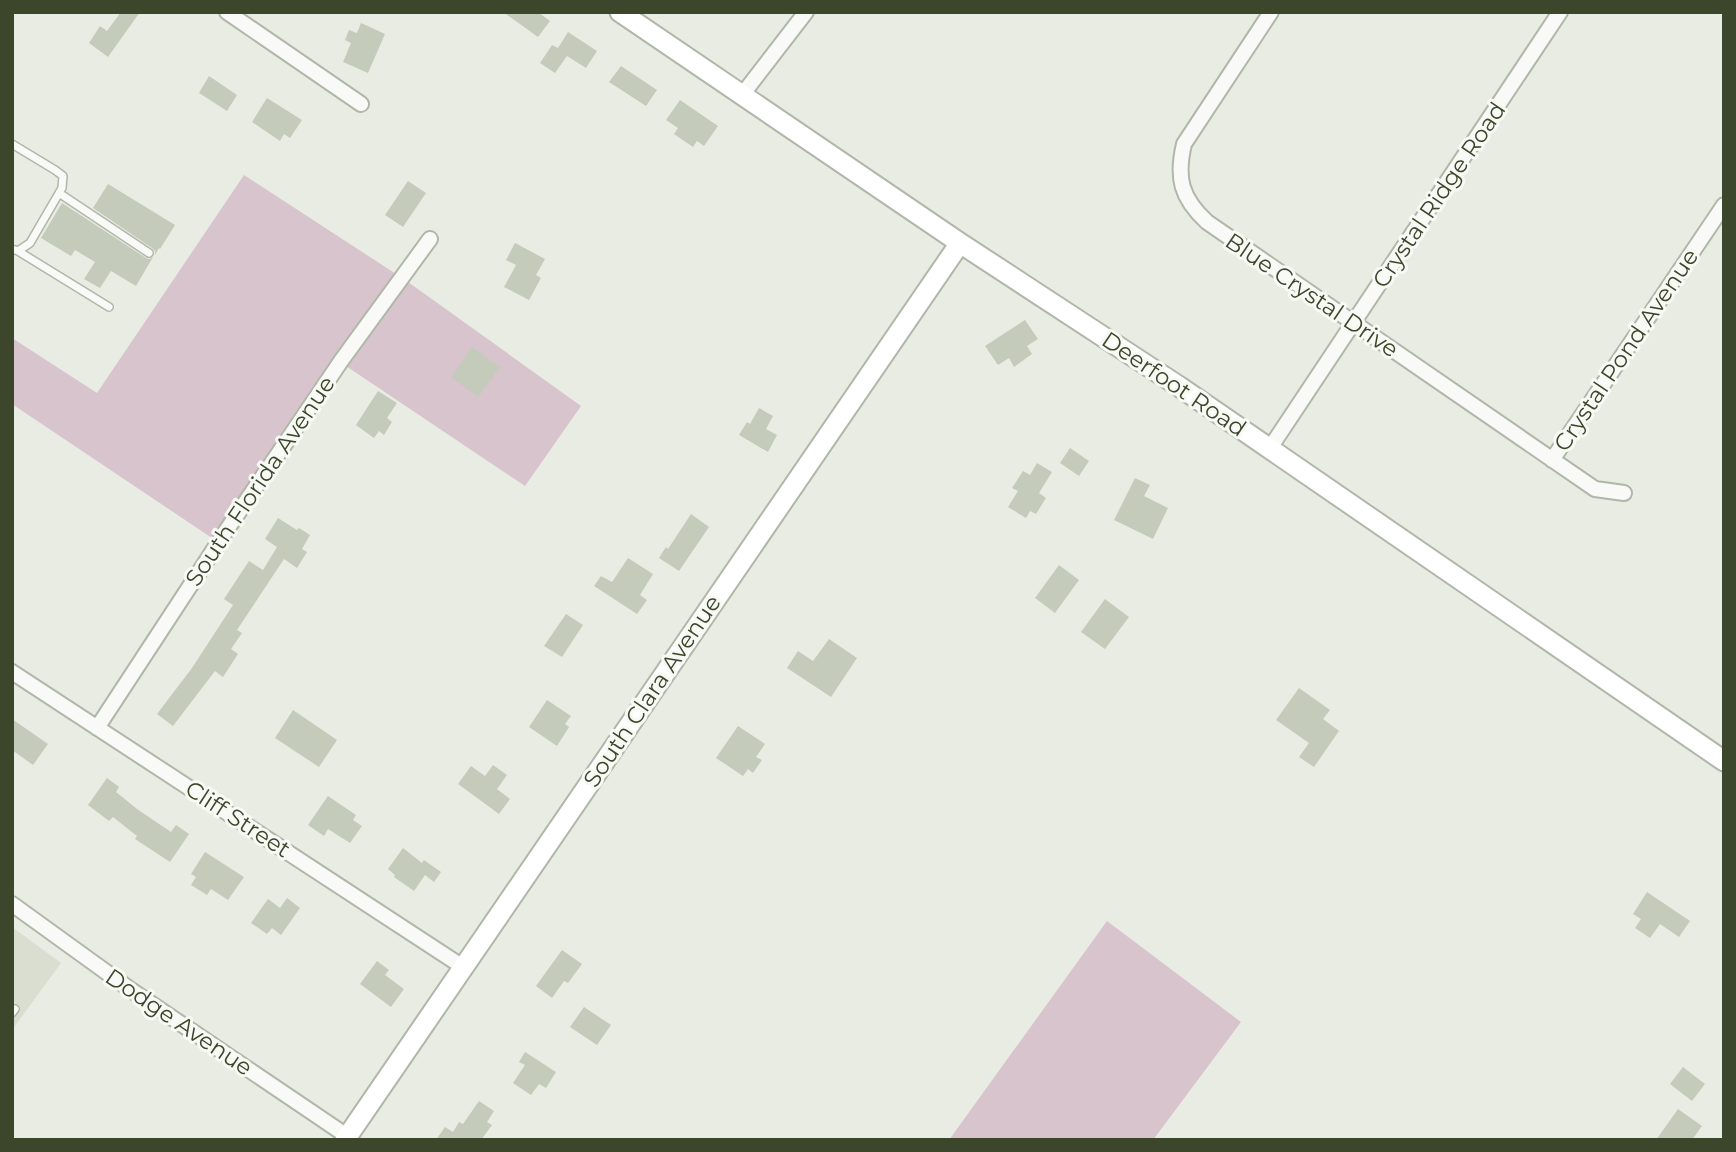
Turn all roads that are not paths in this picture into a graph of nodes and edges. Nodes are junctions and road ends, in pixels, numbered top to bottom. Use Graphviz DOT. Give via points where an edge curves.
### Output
graph roads {
  1 [pos="227,12"];
  2 [pos="620,12"];
  3 [pos="806,12"];
  4 [pos="1271,12"];
  5 [pos="1560,12"];
  6 [pos="742,95"];
  7 [pos="361,104"];
  8 [pos="12,144"];
  9 [pos="59,193"];
  10 [pos="1724,205"];
  11 [pos="430,239"];
  12 [pos="960,243"];
  13 [pos="15,250"];
  14 [pos="149,253"];
  15 [pos="109,307"];
  16 [pos="1354,323"];
  17 [pos="1270,448"];
  18 [pos="1552,460"];
  19 [pos="1624,493"];
  20 [pos="12,672"];
  21 [pos="97,728"];
  22 [pos="1724,761"];
  23 [pos="12,904"];
  24 [pos="463,967"];
  25 [pos="346,1138"];
  1 -- 7 [label="street"];
  2 -- 6 [label="street, Deerfoot Road"];
  3 -- 6 [label="street"];
  4 -- 16 [label="street, Blue Crystal Drive" via="1184,144 1179,174 1182,187 1207,222"];
  5 -- 16 [label="street, Crystal Ridge Road"];
  6 -- 12 [label="street, Deerfoot Road"];
  8 -- 9 [label="lane" via="62,176"];
  9 -- 13 [label="lane" via="30,243"];
  9 -- 14 [label="lane"];
  10 -- 18 [label="street, Crystal Pond Avenue"];
  11 -- 21 [label="street, South Florida Avenue" via="311,405"];
  12 -- 17 [label="street, Deerfoot Road"];
  12 -- 24 [label="street, South Clara Avenue"];
  13 -- 15 [label="lane"];
  16 -- 17 [label="street, Crystal Ridge Road"];
  16 -- 18 [label="street, Blue Crystal Drive"];
  17 -- 22 [label="street, Deerfoot Road"];
  18 -- 19 [label="street, Blue Crystal Drive" via="1595,489"];
  20 -- 21 [label="street, Cliff Street"];
  21 -- 24 [label="street, Cliff Street"];
  23 -- 25 [label="street, Dodge Avenue"];
  24 -- 25 [label="street, South Clara Avenue"];
}
